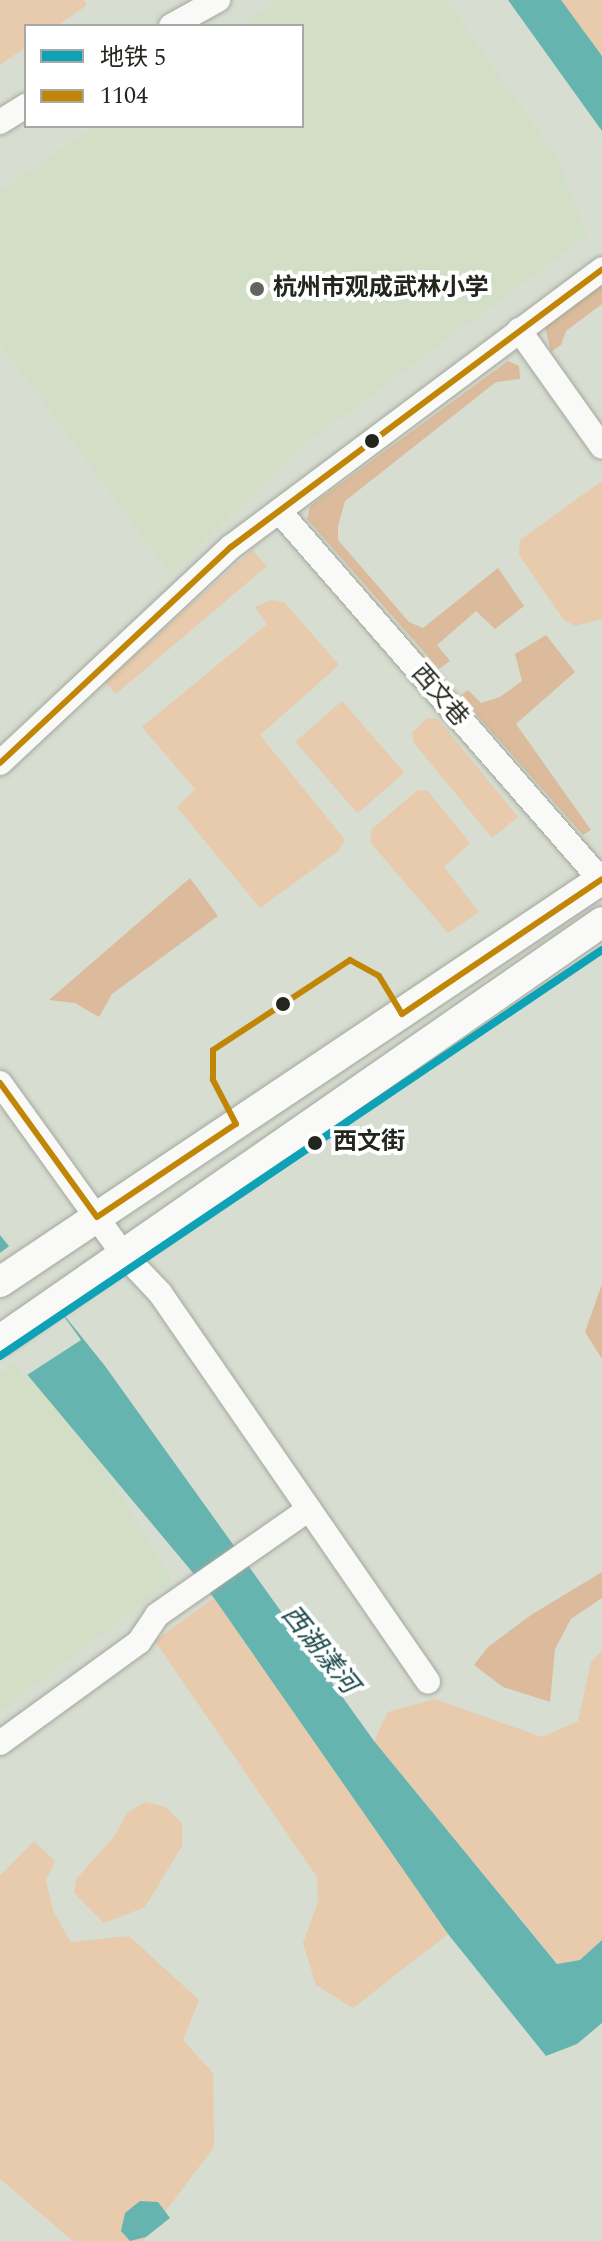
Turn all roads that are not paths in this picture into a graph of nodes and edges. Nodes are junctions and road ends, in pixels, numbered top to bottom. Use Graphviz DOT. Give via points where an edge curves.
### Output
graph roads {
  1 [pos="218,0"];
  2 [pos="175,24"];
  3 [pos="24,107"];
  4 [pos="0,122"];
  5 [pos="602,269"];
  6 [pos="519,330"];
  7 [pos="602,447"];
  8 [pos="279,511"];
  9 [pos="0,763"];
  10 [pos="602,880"];
  11 [pos="602,922"];
  12 [pos="0,1083"];
  13 [pos="97,1217"];
  14 [pos="123,1254"];
  15 [pos="0,1282"];
  16 [pos="0,1340"];
  17 [pos="309,1509"];
  18 [pos="428,1681"];
  19 [pos="0,1743"];
  1 -- 2 [label="street"];
  3 -- 4 [label="street"];
  5 -- 6 [label="street"];
  6 -- 7 [label="street"];
  6 -- 8 [label="street"];
  8 -- 9 [label="street" via="231,547"];
  8 -- 10 [label="street, 西文巷"];
  10 -- 13 [label="main road"];
  11 -- 14 [label="main road"];
  12 -- 13 [label="street"];
  13 -- 14 [label="street"];
  13 -- 15 [label="main road"];
  14 -- 16 [label="main road"];
  14 -- 17 [label="street" via="160,1293"];
  17 -- 18 [label="street"];
  17 -- 19 [label="street" via="157,1615 139,1642"];
}
